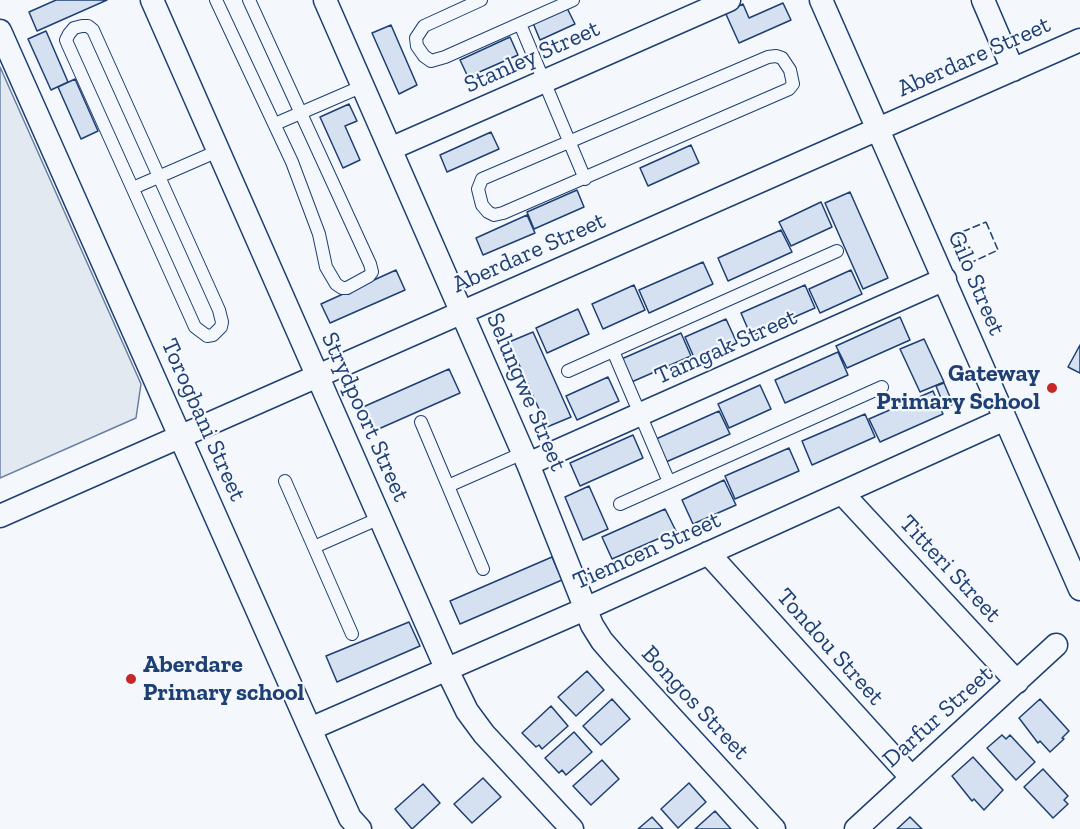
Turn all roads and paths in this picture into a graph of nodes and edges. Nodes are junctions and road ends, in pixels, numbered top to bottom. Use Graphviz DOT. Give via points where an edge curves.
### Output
graph roads {
  1 [pos="152,0"];
  2 [pos="216,0"];
  3 [pos="249,0"];
  4 [pos="481,0"];
  5 [pos="573,0"];
  6 [pos="729,0"];
  7 [pos="821,0"];
  8 [pos="983,0"];
  9 [pos="328,1"];
  10 [pos="520,24"];
  11 [pos="0,31"];
  12 [pos="1080,40"];
  13 [pos="1013,69"];
  14 [pos="545,81"];
  15 [pos="363,86"];
  16 [pos="302,113"];
  17 [pos="274,124"];
  18 [pos="878,129"];
  19 [pos="569,141"];
  20 [pos="390,149"];
  21 [pos="218,151"];
  22 [pos="160,176"];
  23 [pos="585,179"];
  24 [pos="133,188"];
  25 [pos="837,250"];
  26 [pos="945,279"];
  27 [pos="462,312"];
  28 [pos="613,351"];
  29 [pos="568,371"];
  30 [pos="318,376"];
  31 [pos="882,387"];
  32 [pos="640,414"];
  33 [pos="1005,419"];
  34 [pos="421,422"];
  35 [pos="180,437"];
  36 [pos="526,459"];
  37 [pos="285,481"];
  38 [pos="669,482"];
  39 [pos="448,486"];
  40 [pos="842,493"];
  41 [pos="620,504"];
  42 [pos="0,516"];
  43 [pos="380,518"];
  44 [pos="314,547"];
  45 [pos="708,553"];
  46 [pos="483,569"];
  47 [pos="1080,589"];
  48 [pos="585,609"];
  49 [pos="352,634"];
  50 [pos="1056,645"];
  51 [pos="446,668"];
  52 [pos="1017,682"];
  53 [pos="310,729"];
  54 [pos="911,777"];
  55 [pos="350,825"];
  56 [pos="572,829"];
  57 [pos="774,829"];
  58 [pos="856,829"];
  1 -- 21 [label="street, Strydpoort Street"];
  2 -- 17 [label="lane"];
  3 -- 16 [label="lane"];
  4 -- 10 [label="lane" via="424,26 416,38 424,56 437,60"];
  5 -- 10 [label="lane"];
  6 -- 14 [label="street, Stanley Street"];
  7 -- 18 [label="street, Gilo Street"];
  8 -- 13 [label="street"];
  9 -- 15 [label="street, Selungwe Street"];
  10 -- 14 [label="lane"];
  11 -- 35 [label="street, Torogbani Street"];
  12 -- 13 [label="street, Aberdare Street"];
  13 -- 18 [label="street, Aberdare Street"];
  14 -- 19 [label="lane"];
  14 -- 20 [label="street, Stanley Street"];
  15 -- 16 [label="lane"];
  15 -- 20 [label="street, Selungwe Street"];
  16 -- 17 [label="lane"];
  16 -- 17 [label="lane" via="370,264 369,276 347,288 336,284 326,267 319,234"];
  18 -- 26 [label="street, Gilo Street"];
  18 -- 27 [label="street, Aberdare Street"];
  19 -- 23 [label="lane"];
  19 -- 23 [label="lane" via="482,178 478,189 482,205 494,215 503,213"];
  19 -- 23 [label="lane" via="768,57 782,58 790,70 794,84 789,89"];
  20 -- 27 [label="street, Selungwe Street"];
  21 -- 22 [label="lane"];
  21 -- 30 [label="street, Strydpoort Street"];
  22 -- 24 [label="lane"];
  22 -- 24 [label="lane" via="219,310 221,327 213,334 207,336 195,327"];
  22 -- 24 [label="lane" via="93,30 88,26 74,28 66,40"];
  25 -- 28 [label="lane"];
  26 -- 32 [label="street, Tamgak Street"];
  26 -- 33 [label="street, Gilo Street"];
  27 -- 30 [label="street, Aberdare Street"];
  27 -- 36 [label="street, Selungwe Street"];
  28 -- 29 [label="lane"];
  28 -- 32 [label="lane"];
  30 -- 35 [label="street, Aberdare Street"];
  30 -- 43 [label="street, Strydpoort Street"];
  31 -- 38 [label="lane"];
  32 -- 36 [label="street, Tamgak Street"];
  32 -- 38 [label="lane"];
  33 -- 40 [label="street, Tiemcen Street"];
  33 -- 47 [label="street, Gilo Street"];
  34 -- 39 [label="lane"];
  35 -- 42 [label="street, Aberdare Street"];
  35 -- 53 [label="street, Torogbani Street"];
  36 -- 39 [label="lane"];
  36 -- 48 [label="street, Selungwe Street"];
  37 -- 44 [label="lane"];
  38 -- 41 [label="lane"];
  39 -- 46 [label="lane"];
  40 -- 45 [label="street, Tiemcen Street"];
  40 -- 52 [label="street, Titteri Street"];
  43 -- 44 [label="lane"];
  43 -- 51 [label="street, Strydpoort Street"];
  44 -- 49 [label="lane"];
  45 -- 48 [label="street, Tiemcen Street"];
  45 -- 54 [label="street, Tondou Street"];
  48 -- 51 [label="street, Tiemcen Street"];
  48 -- 57 [label="street, Bongos Street" via="602,641"];
  50 -- 52 [label="street, Darfur Street"];
  51 -- 53 [label="street, Tiemcen Street"];
  51 -- 56 [label="street, Strydpoort Street" via="476,724"];
  52 -- 54 [label="street, Darfur Street"];
  53 -- 55 [label="street, Torogbani Street"];
  54 -- 58 [label="street, Darfur Street"];
}
